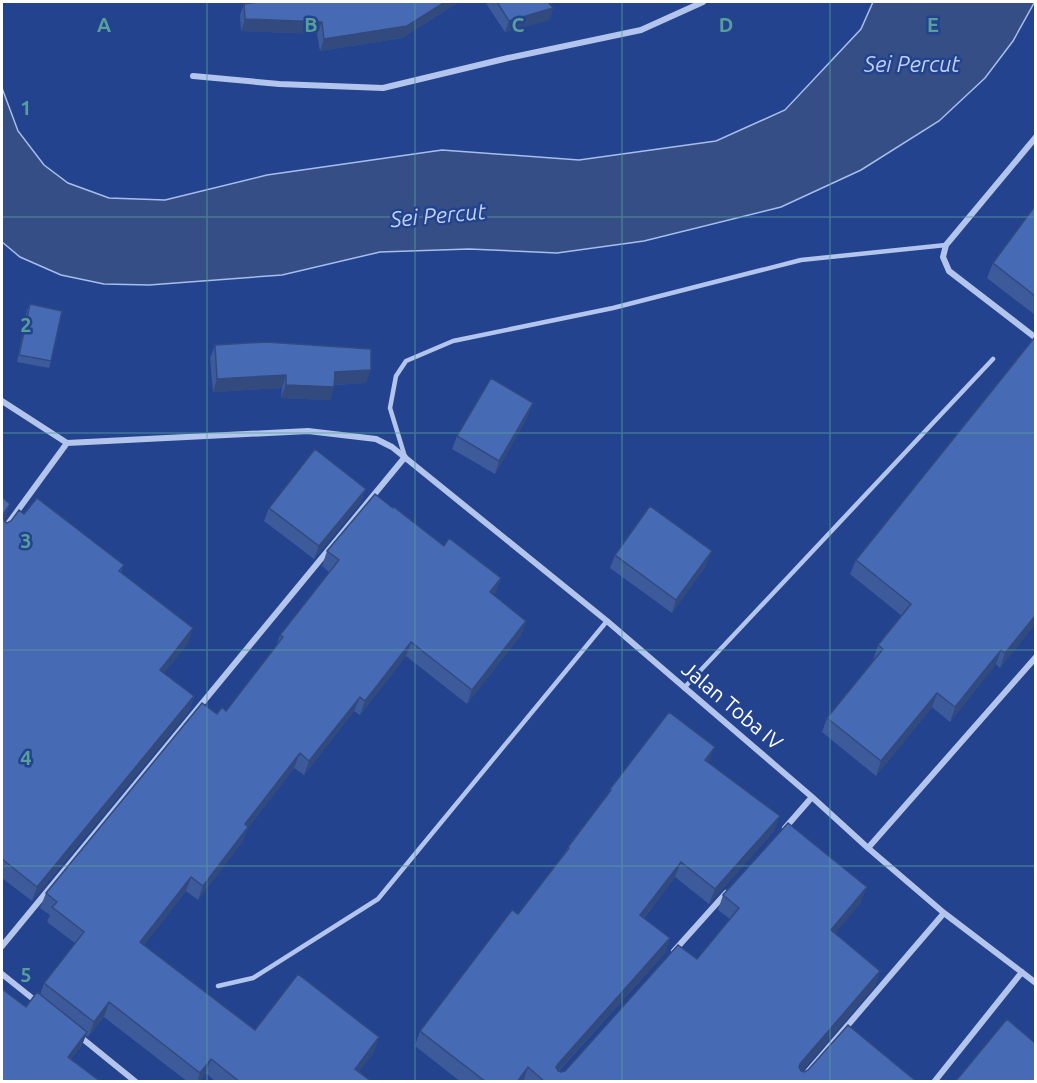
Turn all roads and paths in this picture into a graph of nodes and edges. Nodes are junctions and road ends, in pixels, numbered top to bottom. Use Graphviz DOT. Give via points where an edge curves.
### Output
graph roads {
  1 [pos="703,2"];
  2 [pos="194,76"];
  3 [pos="1035,137"];
  4 [pos="946,246"];
  5 [pos="1035,338"];
  6 [pos="993,359"];
  7 [pos="2,401"];
  8 [pos="67,443"];
  9 [pos="405,457"];
  10 [pos="2,532"];
  11 [pos="606,621"];
  12 [pos="1035,657"];
  13 [pos="684,688"];
  14 [pos="813,797"];
  15 [pos="780,833"];
  16 [pos="868,848"];
  17 [pos="732,886"];
  18 [pos="944,913"];
  19 [pos="2,946"];
  20 [pos="668,957"];
  21 [pos="1022,972"];
  22 [pos="2,974"];
  23 [pos="1035,982"];
  24 [pos="218,986"];
  25 [pos="46,1010"];
  26 [pos="73,1031"];
  27 [pos="136,1082"];
  28 [pos="799,1082"];
  29 [pos="934,1082"];
  1 -- 2 [label="street" via="641,30 383,88"];
  3 -- 4 [label="street"];
  4 -- 5 [label="street" via="943,257 948,271"];
  4 -- 9 [label="lane" via="801,260 613,308 453,341 406,361 396,376 390,408"];
  6 -- 13 [label="lane"];
  7 -- 8 [label="street"];
  8 -- 9 [label="street, Jalan Toba IV" via="308,431 376,439"];
  8 -- 10 [label="street"];
  9 -- 11 [label="street, Jalan Toba IV"];
  9 -- 19 [label="street"];
  11 -- 13 [label="street, Jalan Toba IV"];
  11 -- 24 [label="lane" via="378,899 253,978"];
  12 -- 16 [label="street"];
  13 -- 14 [label="street, Jalan Toba IV"];
  14 -- 15 [label="street"];
  14 -- 16 [label="street, Jalan Toba IV"];
  16 -- 18 [label="street, Jalan Toba IV"];
  17 -- 20 [label="street"];
  18 -- 21 [label="street, Jalan Toba IV"];
  18 -- 28 [label="street"];
  21 -- 23 [label="street, Jalan Toba IV"];
  21 -- 29 [label="street"];
  22 -- 25 [label="street"];
  26 -- 27 [label="street"];
}
